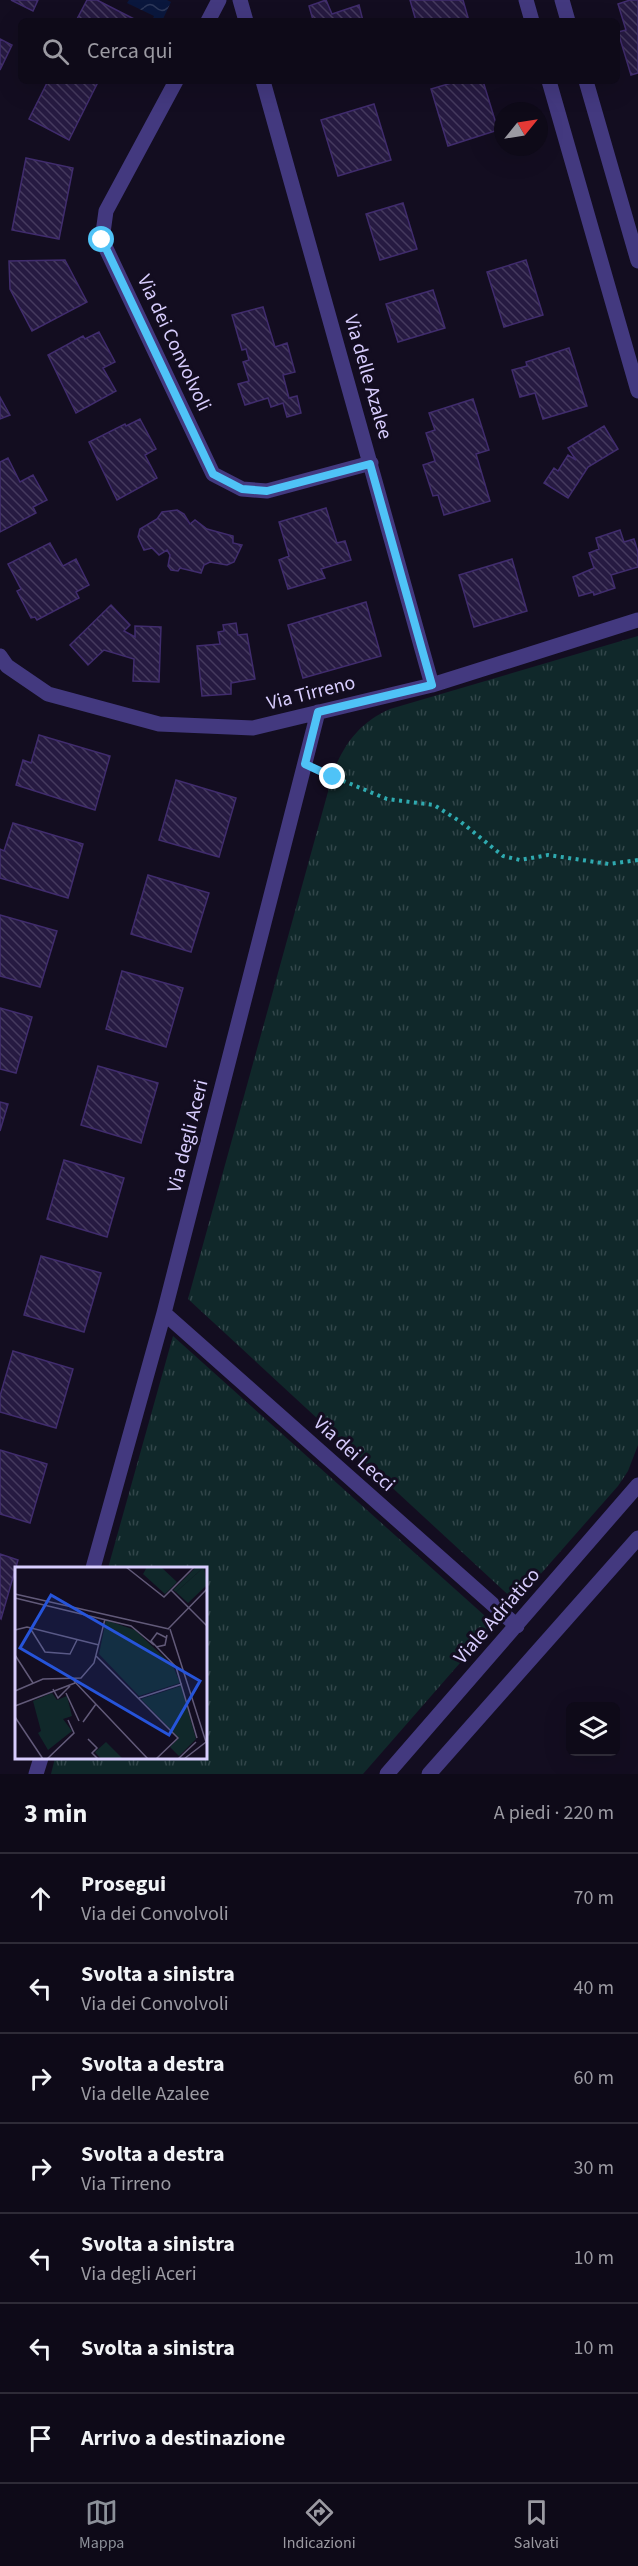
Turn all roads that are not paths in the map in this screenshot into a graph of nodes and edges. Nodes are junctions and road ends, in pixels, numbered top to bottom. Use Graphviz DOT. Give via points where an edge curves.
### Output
graph roads {
  1 [pos="219,0"];
  2 [pos="240,0"];
  3 [pos="525,0"];
  4 [pos="562,0"];
  5 [pos="210,18"];
  6 [pos="245,18"];
  7 [pos="531,18"];
  8 [pos="567,18"];
  9 [pos="174,84"];
  10 [pos="264,84"];
  11 [pos="550,84"];
  12 [pos="587,84"];
  13 [pos="638,261"];
  14 [pos="638,391"];
  15 [pos="370,464"];
  16 [pos="638,620"];
  17 [pos="0,656"];
  18 [pos="432,685"];
  19 [pos="318,712"];
  20 [pos="164,1313"];
  21 [pos="638,1485"];
  22 [pos="638,1538"];
  23 [pos="94,1567"];
  24 [pos="517,1626"];
  25 [pos="41,1759"];
  26 [pos="36,1774"];
  27 [pos="387,1774"];
  28 [pos="429,1774"];
  1 -- 5 [label="street"];
  2 -- 6 [label="street"];
  3 -- 7 [label="street"];
  4 -- 8 [label="street"];
  9 -- 15 [label="street, Via dei Convolvoli" via="106,211 102,240 213,474 242,489 267,491"];
  10 -- 15 [label="street, Via delle Azalee"];
  11 -- 14 [label="street"];
  12 -- 13 [label="street"];
  15 -- 18 [label="street, Via delle Azalee"];
  16 -- 18 [label="street, Via Tirreno"];
  17 -- 19 [label="street, Via Tirreno" via="7,666 48,694 159,724 253,728"];
  18 -- 19 [label="street, Via Tirreno"];
  19 -- 20 [label="street, Via degli Aceri"];
  20 -- 23 [label="street, Via degli Aceri"];
  20 -- 24 [label="street, Via dei Lecci"];
  21 -- 24 [label="street, Viale Adriatico"];
  22 -- 28 [label="street"];
  24 -- 27 [label="street, Viale Adriatico"];
  25 -- 26 [label="street"];
}
